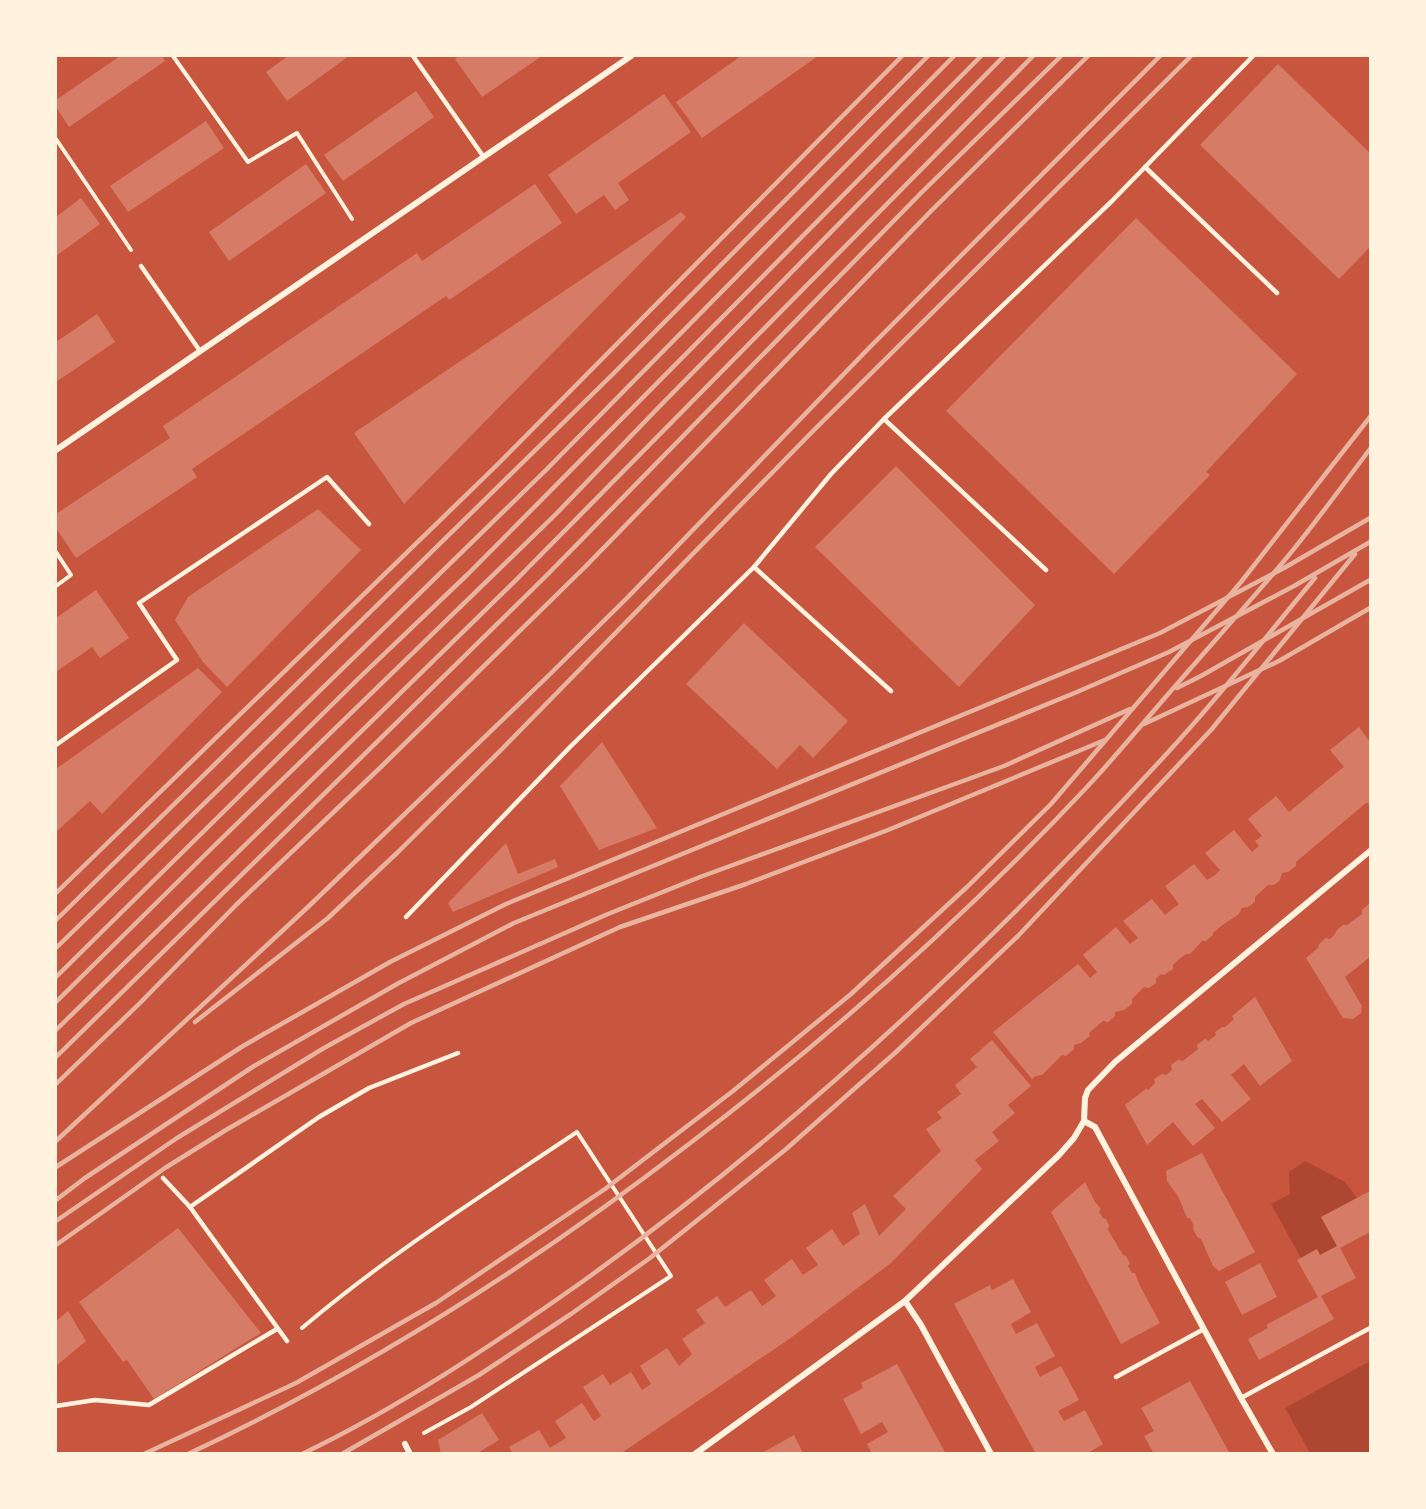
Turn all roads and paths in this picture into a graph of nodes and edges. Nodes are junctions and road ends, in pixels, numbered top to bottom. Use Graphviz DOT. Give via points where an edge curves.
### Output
graph roads {
  1 [pos="173,56"];
  2 [pos="413,56"];
  3 [pos="631,56"];
  4 [pos="1253,56"];
  5 [pos="56,139"];
  6 [pos="483,156"];
  7 [pos="1144,167"];
  8 [pos="364,238"];
  9 [pos="141,266"];
  10 [pos="1276,293"];
  11 [pos="200,351"];
  12 [pos="884,419"];
  13 [pos="56,450"];
  14 [pos="369,524"];
  15 [pos="56,552"];
  16 [pos="754,567"];
  17 [pos="1046,570"];
  18 [pos="56,586"];
  19 [pos="891,692"];
  20 [pos="56,745"];
  21 [pos="1371,851"];
  22 [pos="406,917"];
  23 [pos="458,1053"];
  24 [pos="1084,1121"];
  25 [pos="163,1178"];
  26 [pos="190,1207"];
  27 [pos="905,1301"];
  28 [pos="1371,1328"];
  29 [pos="277,1329"];
  30 [pos="1204,1329"];
  31 [pos="287,1341"];
  32 [pos="1116,1377"];
  33 [pos="1241,1398"];
  34 [pos="56,1406"];
  35 [pos="405,1444"];
  36 [pos="410,1454"];
  37 [pos="696,1454"];
  38 [pos="991,1454"];
  39 [pos="1273,1454"];
  1 -- 8 [label="path" via="248,162 297,133"];
  2 -- 6 [label="lane"];
  3 -- 6 [label="street"];
  4 -- 7 [label="lane"];
  5 -- 9 [label="path"];
  6 -- 8 [label="street"];
  7 -- 10 [label="lane"];
  7 -- 12 [label="lane"];
  8 -- 11 [label="street"];
  9 -- 11 [label="lane"];
  11 -- 13 [label="street"];
  12 -- 16 [label="lane" via="831,474"];
  12 -- 17 [label="lane"];
  14 -- 20 [label="lane" via="327,477 140,603 177,660"];
  15 -- 18 [label="path" via="71,575"];
  16 -- 19 [label="lane"];
  16 -- 22 [label="lane" via="570,747"];
  21 -- 24 [label="street" via="1115,1062 1088,1090"];
  23 -- 26 [label="lane" via="369,1088 319,1117"];
  24 -- 27 [label="street" via="1059,1155"];
  24 -- 30 [label="street" via="1095,1127"];
  25 -- 26 [label="lane"];
  26 -- 29 [label="lane"];
  27 -- 37 [label="street"];
  27 -- 38 [label="street"];
  28 -- 33 [label="lane"];
  29 -- 31 [label="lane"];
  29 -- 34 [label="lane" via="149,1405 95,1400"];
  30 -- 32 [label="lane"];
  30 -- 33 [label="street"];
  31 -- 35 [label="path" via="347,1290 412,1243 577,1132 671,1276 471,1407"];
  33 -- 39 [label="street"];
  35 -- 36 [label="street"];
}
